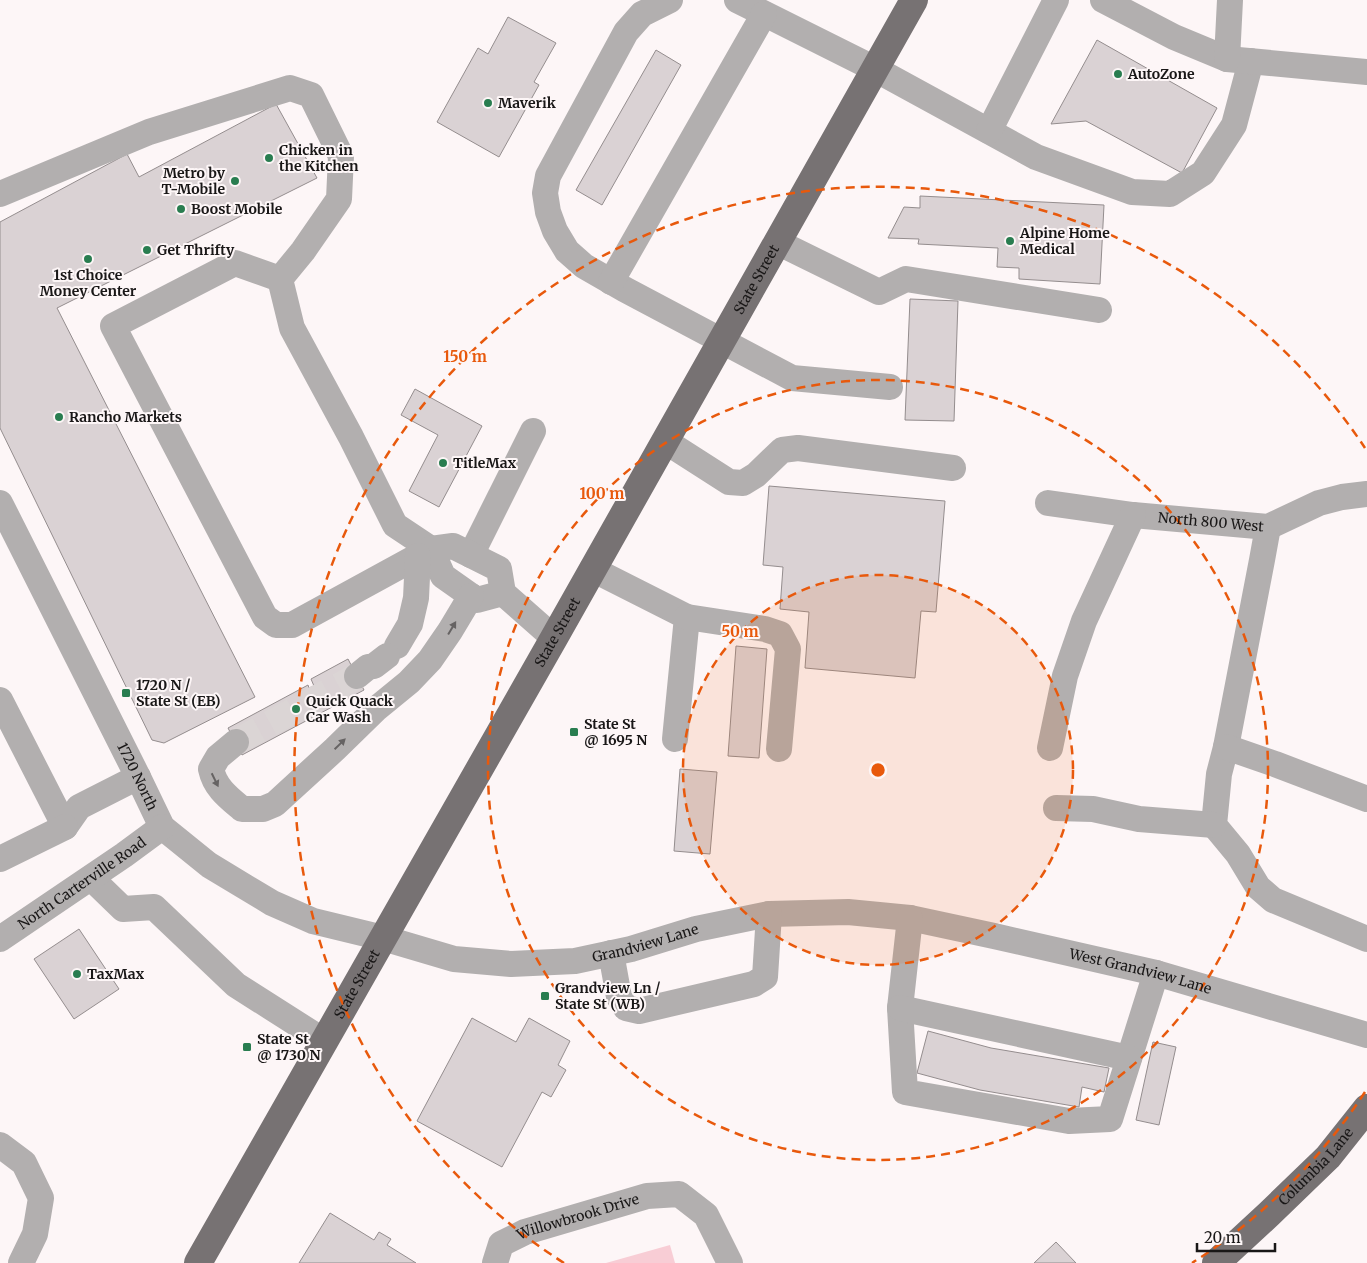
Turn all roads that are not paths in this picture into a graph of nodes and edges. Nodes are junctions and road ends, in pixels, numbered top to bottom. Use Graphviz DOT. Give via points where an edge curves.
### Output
graph roads {
  1 [pos="670,0"];
  2 [pos="736,0"];
  3 [pos="914,0"];
  4 [pos="1056,0"];
  5 [pos="1103,0"];
  6 [pos="1230,0"];
  7 [pos="764,14"];
  8 [pos="1239,60"];
  9 [pos="875,69"];
  10 [pos="1367,72"];
  11 [pos="989,131"];
  12 [pos="0,194"];
  13 [pos="777,242"];
  14 [pos="280,279"];
  15 [pos="610,282"];
  16 [pos="1099,310"];
  17 [pos="722,340"];
  18 [pos="890,387"];
  19 [pos="534,430"];
  20 [pos="665,441"];
  21 [pos="953,468"];
  22 [pos="1367,494"];
  23 [pos="0,503"];
  24 [pos="1048,503"];
  25 [pos="1134,515"];
  26 [pos="1268,527"];
  27 [pos="425,553"];
  28 [pos="470,555"];
  29 [pos="592,569"];
  30 [pos="503,593"];
  31 [pos="470,596"];
  32 [pos="686,617"];
  33 [pos="554,638"];
  34 [pos="380,655"];
  35 [pos="0,700"];
  36 [pos="675,739"];
  37 [pos="236,742"];
  38 [pos="1226,747"];
  39 [pos="1050,748"];
  40 [pos="779,749"];
  41 [pos="138,777"];
  42 [pos="1367,799"];
  43 [pos="1056,808"];
  44 [pos="1214,825"];
  45 [pos="65,827"];
  46 [pos="162,827"];
  47 [pos="0,859"];
  48 [pos="91,878"];
  49 [pos="769,914"];
  50 [pos="910,918"];
  51 [pos="382,938"];
  52 [pos="0,939"];
  53 [pos="1367,939"];
  54 [pos="611,953"];
  55 [pos="1156,973"];
  56 [pos="900,1008"];
  57 [pos="1367,1035"];
  58 [pos="324,1041"];
  59 [pos="1130,1058"];
  60 [pos="1367,1108"];
  61 [pos="0,1146"];
  62 [pos="21,1263"];
  63 [pos="198,1263"];
  64 [pos="495,1263"];
  65 [pos="730,1263"];
  66 [pos="1216,1263"];
  1 -- 15 [label="street" via="642,14 626,32 548,176 545,192 555,231 567,251"];
  2 -- 7 [label="street"];
  3 -- 9 [label="main road, State Street"];
  4 -- 11 [label="street"];
  5 -- 8 [label="street" via="1174,37"];
  6 -- 8 [label="street"];
  7 -- 9 [label="street"];
  7 -- 15 [label="street"];
  8 -- 10 [label="street"];
  8 -- 11 [label="street" via="1234,124 1203,173 1170,194 1132,192 1036,157"];
  9 -- 11 [label="street"];
  9 -- 13 [label="main road, State Street"];
  12 -- 14 [label="street" via="148,132 290,88 311,94 341,156 339,199"];
  13 -- 16 [label="street" via="879,292 906,279"];
  13 -- 17 [label="main road, State Street"];
  14 -- 27 [label="street" via="292,328 396,524"];
  14 -- 27 [label="street" via="235,263 112,326 264,617 276,625 292,625"];
  15 -- 17 [label="street"];
  17 -- 18 [label="street" via="792,378"];
  17 -- 20 [label="main road, State Street"];
  19 -- 28 [label="street"];
  20 -- 21 [label="street" via="729,482 743,483 782,450 798,448"];
  20 -- 29 [label="main road, State Street"];
  22 -- 26 [label="street, North 800 West" via="1319,503"];
  23 -- 41 [label="street, 1720 North"];
  24 -- 25 [label="street, North 800 West"];
  25 -- 26 [label="street, North 800 West"];
  25 -- 39 [label="street" via="1084,621 1064,676"];
  26 -- 38 [label="street"];
  27 -- 28 [label="street" via="453,546"];
  27 -- 31 [label="street" via="444,576"];
  27 -- 34 [label="street" via="410,624"];
  28 -- 30 [label="street" via="499,569"];
  29 -- 32 [label="street"];
  29 -- 33 [label="main road, State Street"];
  30 -- 31 [label="street" via="477,600"];
  30 -- 33 [label="street"];
  37 -- 31 [label="street, one-way" via="218,757 211,769 212,777 222,792 242,809 263,809 275,804 430,660"];
  32 -- 36 [label="street"];
  32 -- 40 [label="street" via="765,628 780,634 788,649"];
  33 -- 51 [label="main road, State Street"];
  35 -- 45 [label="street"];
  38 -- 42 [label="street"];
  38 -- 44 [label="street" via="1219,774"];
  41 -- 45 [label="street" via="79,807"];
  41 -- 46 [label="street, 1720 North"];
  43 -- 44 [label="street" via="1093,809 1139,819"];
  44 -- 53 [label="street" via="1238,854 1258,887 1274,900"];
  45 -- 47 [label="street"];
  46 -- 48 [label="street, North Carterville Road"];
  46 -- 51 [label="street, 1720 North" via="210,865 272,902 324,924"];
  48 -- 52 [label="street, North Carterville Road"];
  48 -- 58 [label="street" via="123,909 154,907 236,984"];
  49 -- 50 [label="street, Grandview Lane" via="848,912"];
  49 -- 54 [label="street, Grandview Lane" via="696,929"];
  49 -- 54 [label="street" via="766,977 754,984 639,1011 626,1008 619,997"];
  50 -- 55 [label="street, West Grandview Lane"];
  50 -- 56 [label="street"];
  51 -- 54 [label="street, Grandview Lane" via="454,959 511,964 575,961"];
  51 -- 58 [label="main road, State Street"];
  55 -- 57 [label="street, West Grandview Lane"];
  55 -- 59 [label="street"];
  56 -- 59 [label="street"];
  56 -- 59 [label="street" via="906,1092 1069,1121 1110,1119"];
  58 -- 63 [label="main road, State Street"];
  60 -- 66 [label="main road, Columbia Lane" via="1328,1156"];
  61 -- 62 [label="street" via="24,1163 41,1198 35,1234"];
  64 -- 65 [label="street, Willowbrook Drive" via="501,1244 525,1232 647,1196 679,1194 706,1215"];
}
